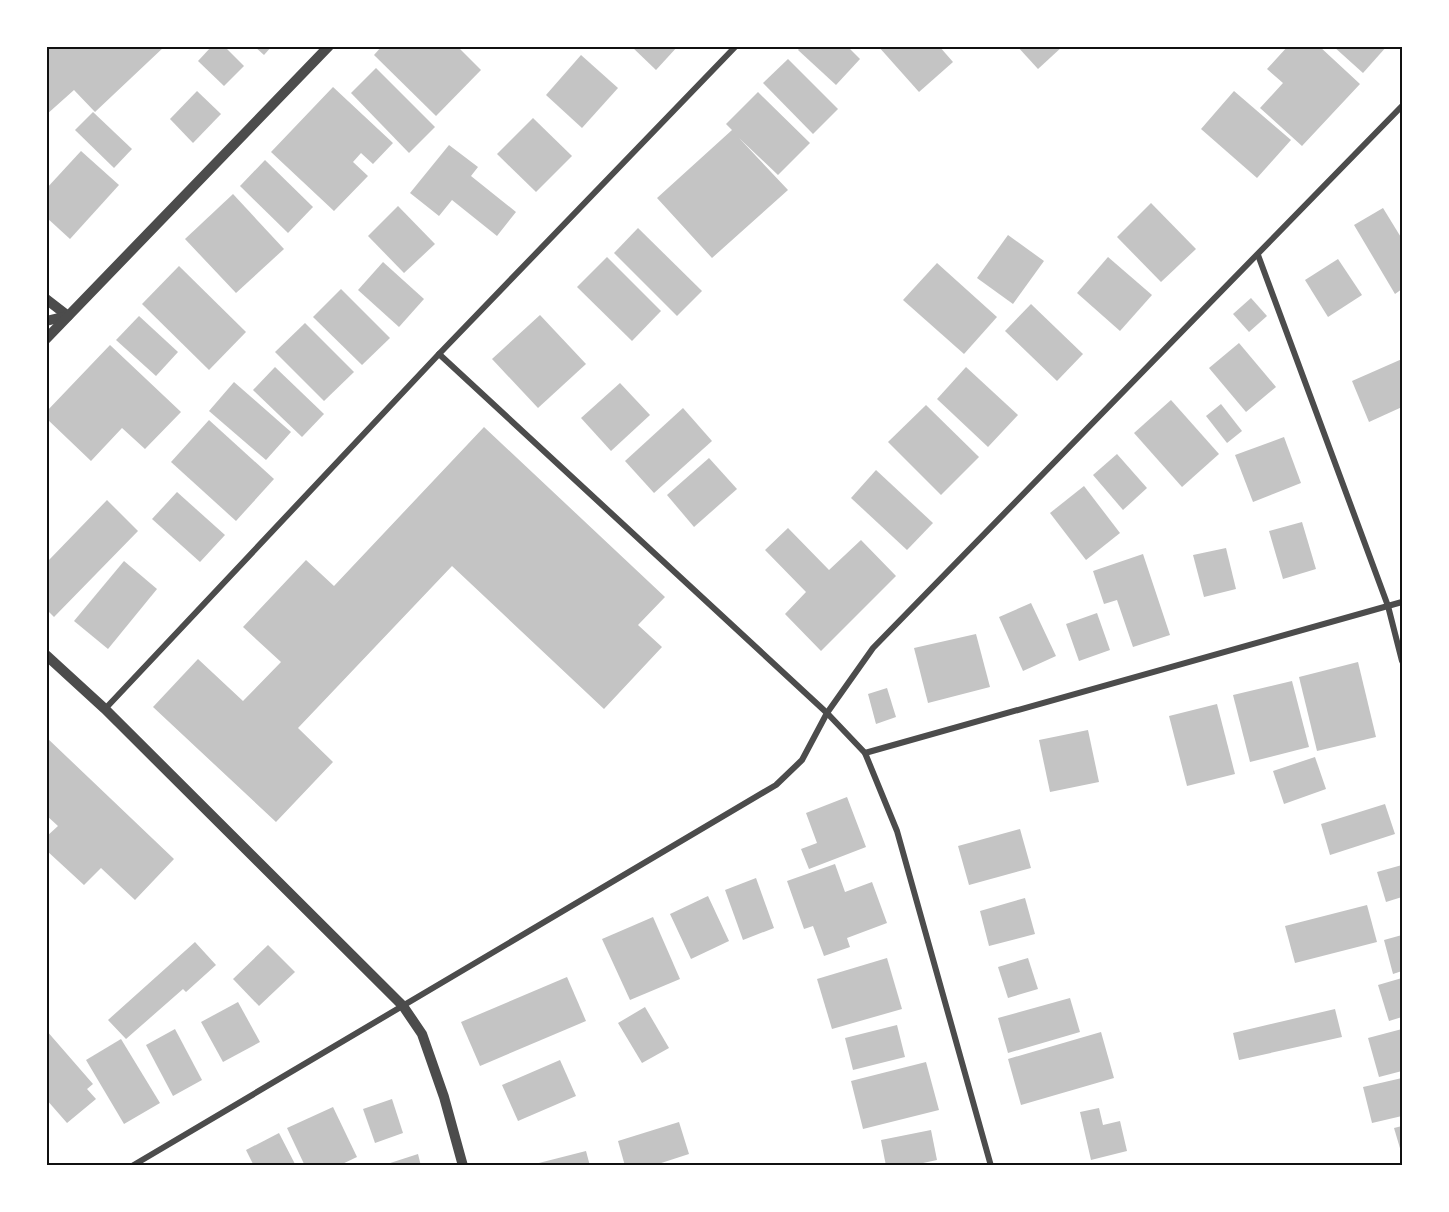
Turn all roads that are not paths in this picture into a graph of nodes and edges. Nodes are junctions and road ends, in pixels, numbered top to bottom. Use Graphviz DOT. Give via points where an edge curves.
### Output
graph roads {
  1 [pos="328,46"];
  2 [pos="736,46"];
  3 [pos="1402,106"];
  4 [pos="1258,255"];
  5 [pos="46,299"];
  6 [pos="68,316"];
  7 [pos="46,321"];
  8 [pos="46,339"];
  9 [pos="439,354"];
  10 [pos="1402,602"];
  11 [pos="1388,606"];
  12 [pos="46,655"];
  13 [pos="1402,661"];
  14 [pos="105,709"];
  15 [pos="827,713"];
  16 [pos="865,753"];
  17 [pos="403,1006"];
  18 [pos="132,1166"];
  19 [pos="463,1166"];
  20 [pos="991,1166"];
  1 -- 6 [label="street"];
  2 -- 9 [label="street"];
  3 -- 4 [label="street"];
  4 -- 11 [label="street"];
  4 -- 15 [label="street" via="873,648"];
  5 -- 6 [label="street"];
  6 -- 7 [label="street"];
  6 -- 8 [label="street"];
  9 -- 14 [label="street"];
  9 -- 15 [label="street"];
  10 -- 11 [label="street"];
  11 -- 13 [label="street"];
  11 -- 16 [label="street"];
  12 -- 14 [label="street"];
  14 -- 17 [label="street"];
  15 -- 16 [label="street"];
  15 -- 17 [label="street" via="802,760 776,785"];
  16 -- 20 [label="street" via="897,831"];
  17 -- 18 [label="street"];
  17 -- 19 [label="street" via="422,1034"];
}
